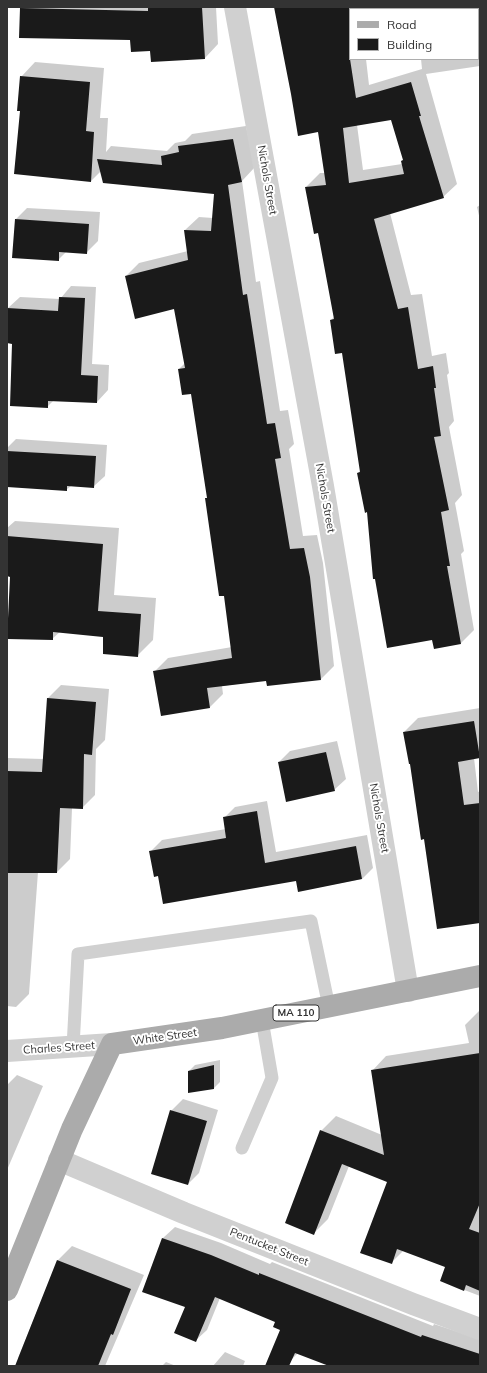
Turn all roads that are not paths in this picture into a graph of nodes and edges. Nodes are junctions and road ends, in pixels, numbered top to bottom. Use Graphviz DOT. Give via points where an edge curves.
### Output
graph roads {
  1 [pos="235,7"];
  2 [pos="480,976"];
  3 [pos="408,991"];
  4 [pos="329,1007"];
  5 [pos="262,1020"];
  6 [pos="112,1044"];
  7 [pos="73,1047"];
  8 [pos="7,1052"];
  9 [pos="242,1148"];
  10 [pos="59,1160"];
  11 [pos="7,1290"];
  12 [pos="480,1328"];
  1 -- 3 [label="street, Nichols Street" via="323,486"];
  2 -- 3 [label="main road, White Street / MA 110"];
  3 -- 4 [label="main road, White Street / MA 110"];
  4 -- 5 [label="main road, White Street / MA 110"];
  4 -- 7 [label="lane" via="311,921 78,954"];
  5 -- 6 [label="main road, White Street / MA 110"];
  5 -- 9 [label="lane" via="272,1078"];
  6 -- 7 [label="street, Charles Street"];
  6 -- 10 [label="main road"];
  7 -- 8 [label="street, Charles Street"];
  10 -- 11 [label="main road"];
  10 -- 12 [label="street, Pentucket Street" via="192,1216"];
}
